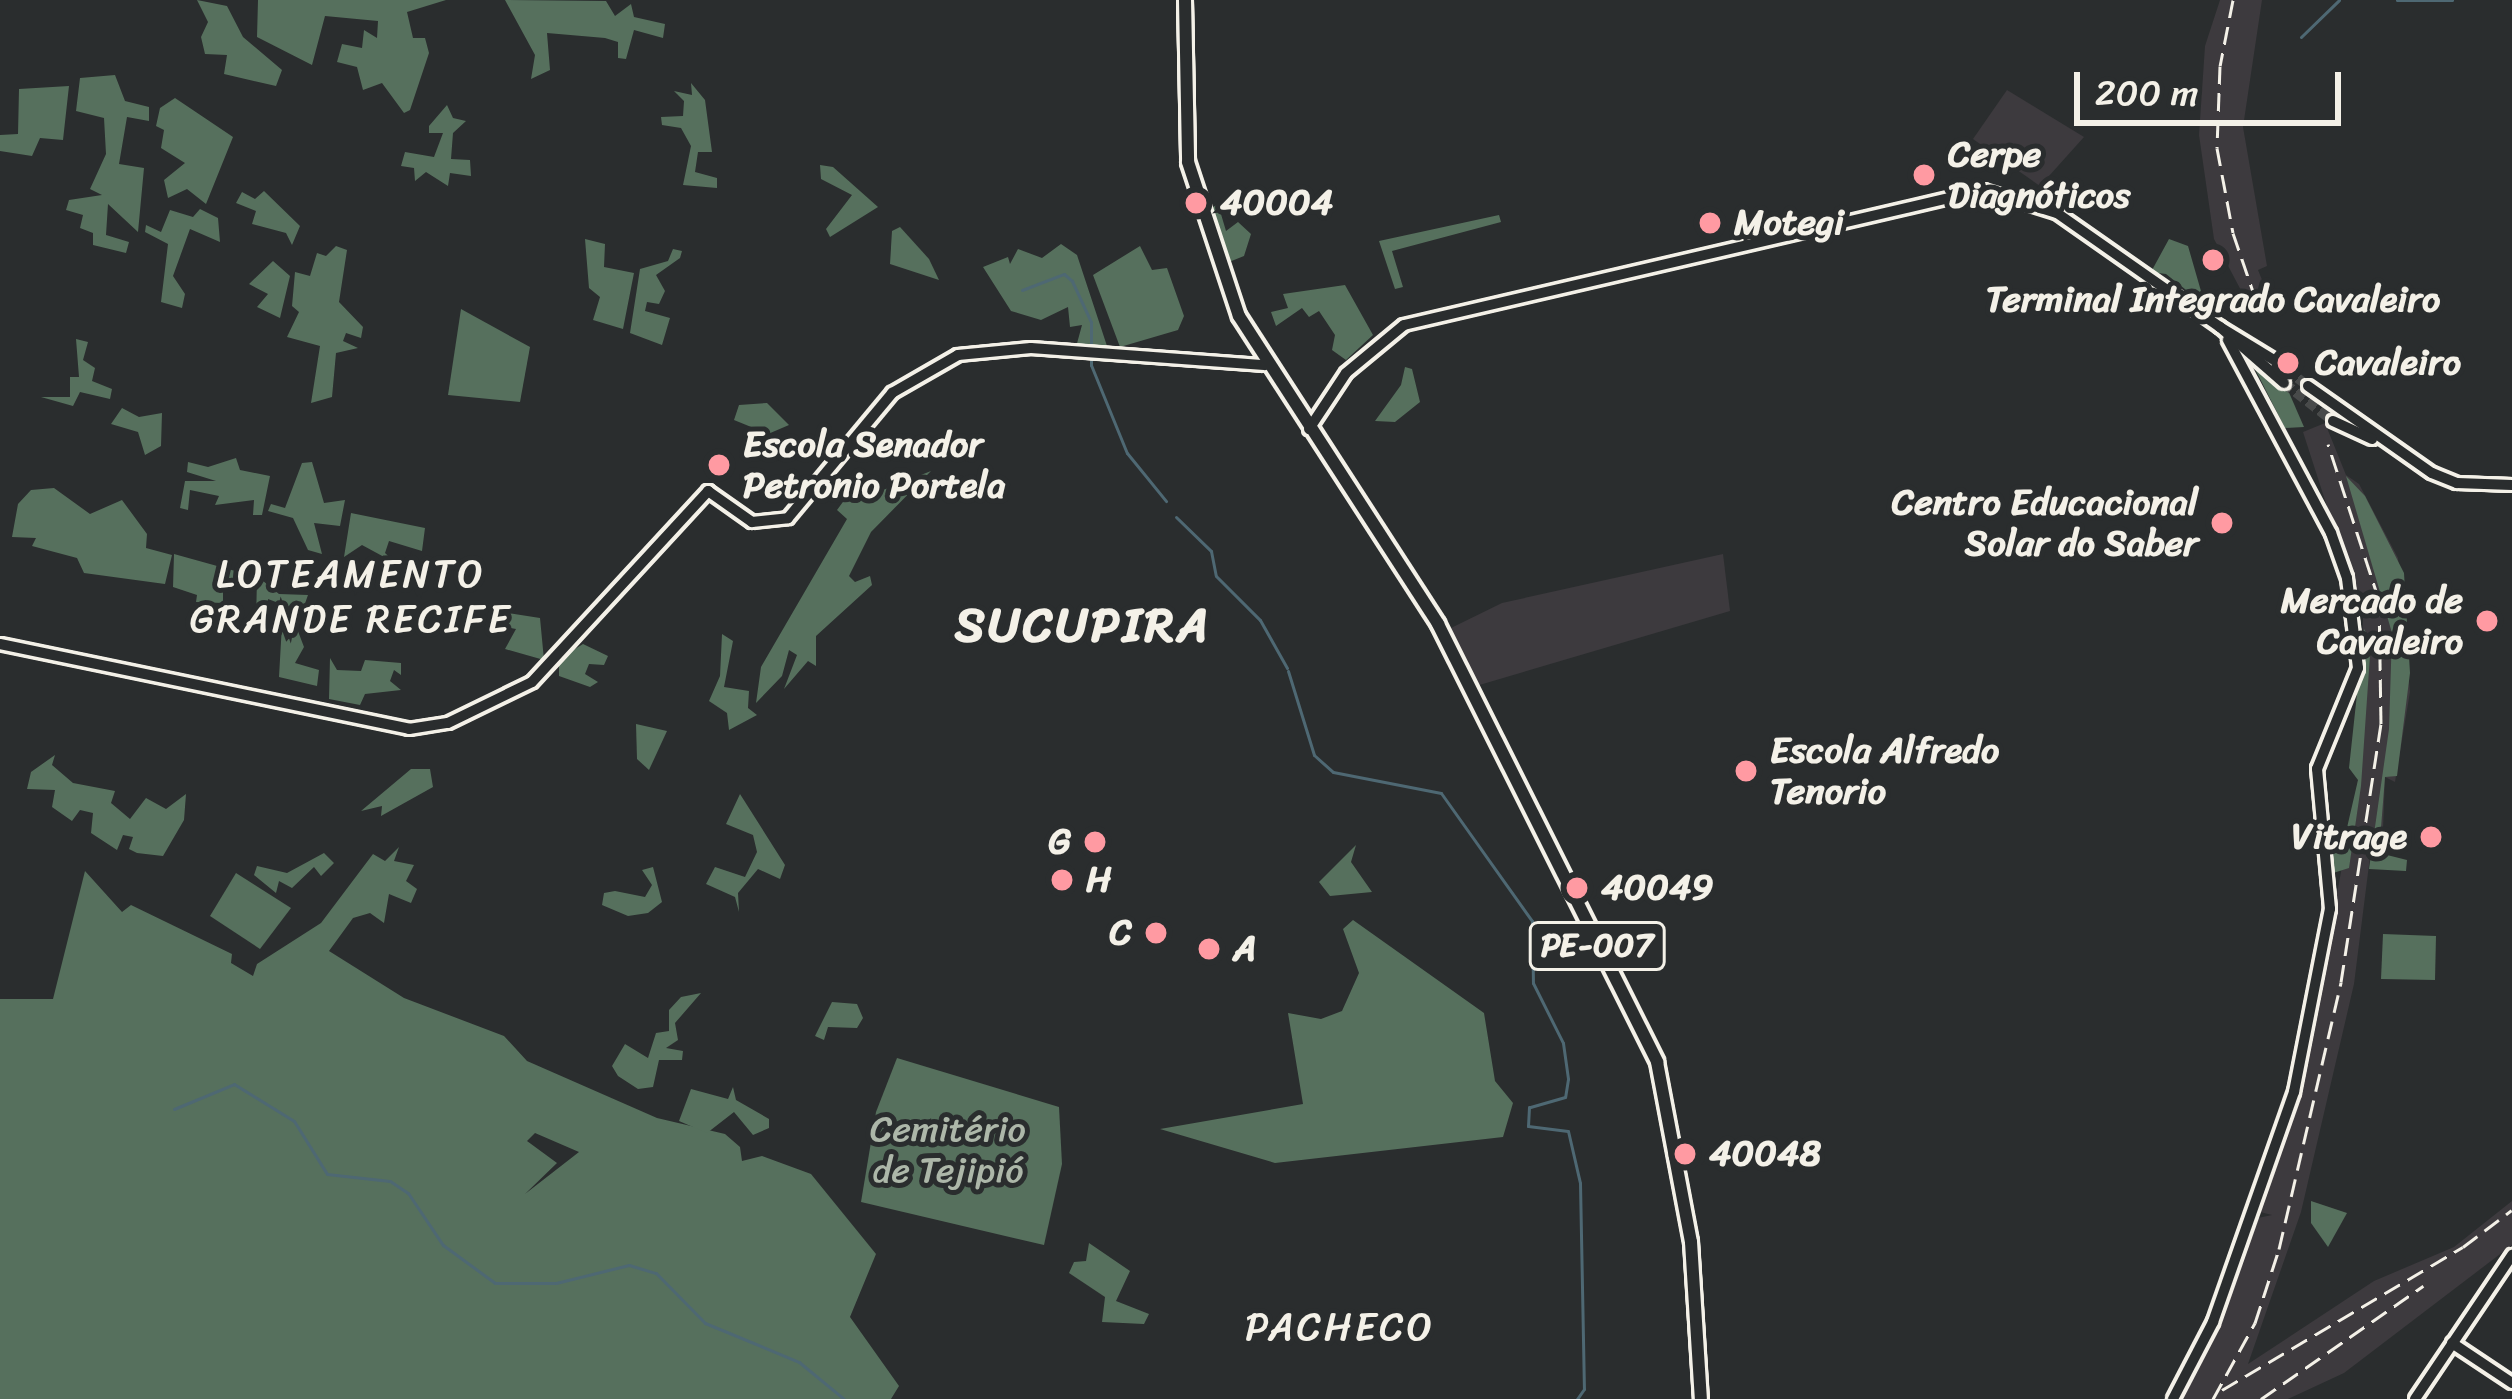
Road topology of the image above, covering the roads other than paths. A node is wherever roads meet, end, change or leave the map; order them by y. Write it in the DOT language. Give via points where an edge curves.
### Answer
graph roads {
  1 [pos="1185,0"];
  2 [pos="2220,327"];
  3 [pos="2228,340"];
  4 [pos="2274,360"];
  5 [pos="1264,365"];
  6 [pos="2284,383"];
  7 [pos="2308,386"];
  8 [pos="2333,421"];
  9 [pos="1309,429"];
  10 [pos="2375,440"];
  11 [pos="2512,485"];
  12 [pos="0,644"];
  13 [pos="2512,1256"];
  14 [pos="2452,1342"];
  15 [pos="2512,1383"];
  16 [pos="2416,1398"];
  17 [pos="1701,1399"];
  18 [pos="2173,1399"];
  1 -- 5 [label="main road, PE-007" via="1181,119 1196,201"];
  2 -- 3 [label="main road"];
  2 -- 4 [label="main road"];
  2 -- 9 [label="main road" via="2056,213 1983,190 1404,325 1346,373"];
  3 -- 6 [label="main road"];
  3 -- 18 [label="main road" via="2332,533 2353,610 2356,680 2317,769 2330,910 2273,1164 2209,1333"];
  5 -- 9 [label="main road, PE-007"];
  5 -- 12 [label="main road" via="988,346 932,366 892,393 779,523 752,522 708,491 532,682 448,723 409,729"];
  7 -- 10 [label="main road"];
  8 -- 10 [label="main road"];
  9 -- 17 [label="main road, PE-007" via="1411,576 1657,1062 1691,1242"];
  10 -- 11 [label="main road" via="2447,480"];
  13 -- 14 [label="main road"];
  14 -- 15 [label="main road"];
  14 -- 16 [label="main road"];
}
